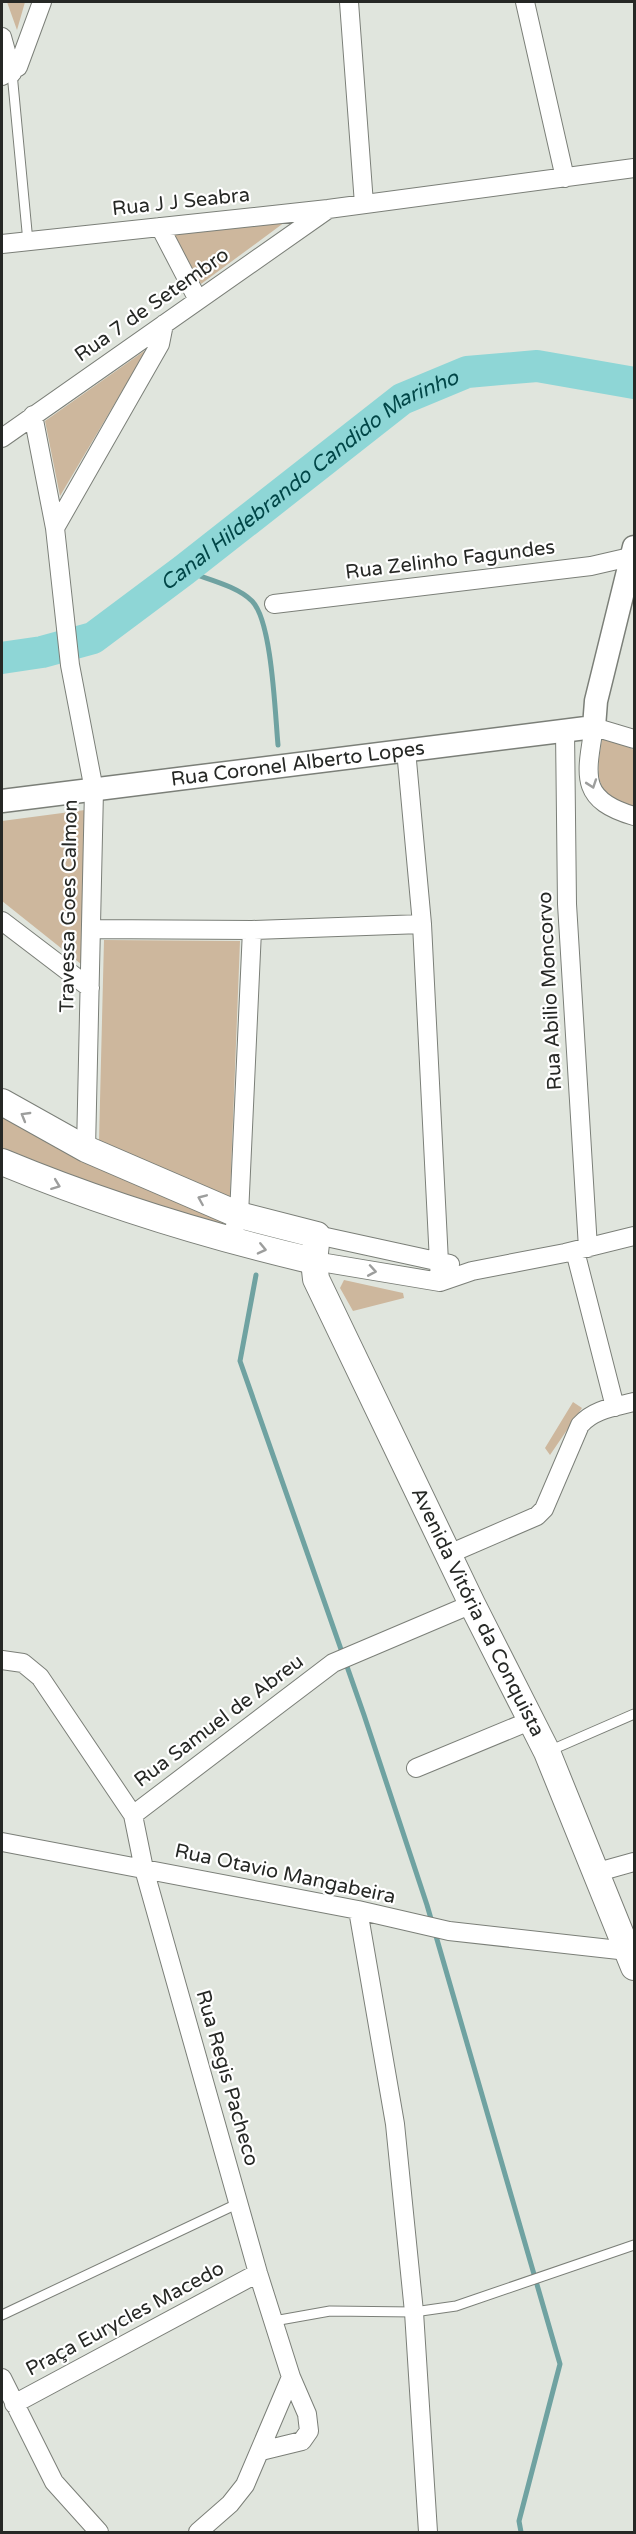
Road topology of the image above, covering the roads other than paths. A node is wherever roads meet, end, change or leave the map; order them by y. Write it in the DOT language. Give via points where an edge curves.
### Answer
graph roads {
  1 [pos="42,2"];
  2 [pos="349,2"];
  3 [pos="525,2"];
  4 [pos="2,37"];
  5 [pos="7,74"];
  6 [pos="634,168"];
  7 [pos="565,178"];
  8 [pos="364,204"];
  9 [pos="328,209"];
  10 [pos="160,227"];
  11 [pos="28,242"];
  12 [pos="2,244"];
  13 [pos="198,300"];
  14 [pos="164,324"];
  15 [pos="33,415"];
  16 [pos="2,438"];
  17 [pos="56,528"];
  18 [pos="632,552"];
  19 [pos="274,604"];
  20 [pos="594,727"];
  21 [pos="565,730"];
  22 [pos="634,739"];
  23 [pos="406,750"];
  24 [pos="94,790"];
  25 [pos="2,801"];
  26 [pos="634,816"];
  27 [pos="2,921"];
  28 [pos="423,924"];
  29 [pos="91,929"];
  30 [pos="252,930"];
  31 [pos="90,988"];
  32 [pos="2,1102"];
  33 [pos="86,1149"];
  34 [pos="2,1162"];
  35 [pos="239,1215"];
  36 [pos="317,1235"];
  37 [pos="634,1236"];
  38 [pos="230,1241"];
  39 [pos="581,1250"];
  40 [pos="440,1260"];
  41 [pos="314,1261"];
  42 [pos="472,1271"];
  43 [pos="440,1282"];
  44 [pos="634,1402"];
  45 [pos="615,1407"];
  46 [pos="449,1554"];
  47 [pos="472,1604"];
  48 [pos="2,1660"];
  49 [pos="634,1714"];
  50 [pos="532,1720"];
  51 [pos="547,1752"];
  52 [pos="416,1768"];
  53 [pos="133,1815"];
  54 [pos="2,1842"];
  55 [pos="634,1862"];
  56 [pos="144,1869"];
  57 [pos="598,1872"];
  58 [pos="358,1910"];
  59 [pos="631,1959"];
  60 [pos="239,2203"];
  61 [pos="634,2245"];
  62 [pos="258,2273"];
  63 [pos="414,2312"];
  64 [pos="2,2315"];
  65 [pos="274,2321"];
  66 [pos="291,2377"];
  67 [pos="2,2378"];
  68 [pos="14,2404"];
  69 [pos="261,2451"];
  70 [pos="99,2532"];
  71 [pos="198,2532"];
  72 [pos="428,2532"];
  1 -- 5 [label="street" via="20,63"];
  2 -- 8 [label="street"];
  3 -- 7 [label="street"];
  4 -- 5 [label="street"];
  5 -- 11 [label="lane"];
  6 -- 7 [label="street, Rua J J Seabra"];
  7 -- 8 [label="street, Rua J J Seabra"];
  8 -- 9 [label="street, Rua J J Seabra"];
  9 -- 10 [label="street, Rua J J Seabra"];
  9 -- 13 [label="street, Rua 7 de Setembro"];
  10 -- 11 [label="street, Rua J J Seabra"];
  10 -- 13 [label="street"];
  11 -- 12 [label="street, Rua J J Seabra"];
  13 -- 14 [label="street, Rua 7 de Setembro"];
  14 -- 15 [label="street, Rua 7 de Setembro"];
  14 -- 17 [label="street" via="160,344"];
  15 -- 16 [label="street, Rua 7 de Setembro"];
  15 -- 17 [label="street, Travessa Goes Calmon"];
  17 -- 24 [label="street, Travessa Goes Calmon" via="70,665"];
  18 -- 19 [label="street, Rua Zelinho Fagundes" via="591,566"];
  18 -- 20 [label="street" via="596,701"];
  20 -- 21 [label="street, Rua Coronel Alberto Lopes"];
  20 -- 22 [label="street"];
  20 -- 26 [label="street, one-way" via="588,764 593,791 612,810"];
  21 -- 23 [label="street, Rua Coronel Alberto Lopes"];
  21 -- 39 [label="street, Rua Abilio Moncorvo" via="567,904"];
  23 -- 24 [label="street, Rua Coronel Alberto Lopes"];
  23 -- 28 [label="street"];
  24 -- 25 [label="street, Rua Coronel Alberto Lopes"];
  24 -- 29 [label="street, Travessa Goes Calmon"];
  27 -- 31 [label="street"];
  28 -- 30 [label="street"];
  28 -- 40 [label="street"];
  29 -- 30 [label="street"];
  29 -- 31 [label="street, Travessa Goes Calmon"];
  30 -- 35 [label="street"];
  31 -- 33 [label="street, Travessa Goes Calmon"];
  33 -- 32 [label="main road, one-way"];
  35 -- 33 [label="main road, one-way"];
  34 -- 38 [label="main road, one-way" via="105,1204"];
  35 -- 36 [label="main road"];
  35 -- 38 [label="street"];
  36 -- 40 [label="street"];
  36 -- 41 [label="main road"];
  37 -- 39 [label="street"];
  38 -- 41 [label="main road, one-way"];
  39 -- 42 [label="street"];
  39 -- 45 [label="street, Rua Abilio Moncorvo"];
  40 -- 42 [label="street"];
  40 -- 43 [label="street"];
  41 -- 43 [label="street, one-way"];
  41 -- 46 [label="main road, Avenida Vitória da Conquista" via="316,1279"];
  42 -- 43 [label="street"];
  44 -- 45 [label="street"];
  45 -- 46 [label="street" via="588,1416 580,1425 544,1509 537,1516"];
  46 -- 47 [label="main road, Avenida Vitória da Conquista"];
  47 -- 50 [label="main road, Avenida Vitória da Conquista"];
  47 -- 53 [label="street, Rua Samuel de Abreu" via="333,1663"];
  48 -- 53 [label="street, Rua Regis Pacheco" via="23,1663 40,1677"];
  49 -- 51 [label="lane"];
  50 -- 51 [label="main road, Avenida Vitória da Conquista"];
  50 -- 52 [label="street"];
  51 -- 57 [label="main road, Avenida Vitória da Conquista"];
  53 -- 56 [label="street, Rua Regis Pacheco"];
  54 -- 56 [label="street, Rua Otavio Mangabeira"];
  55 -- 57 [label="street"];
  56 -- 58 [label="street, Rua Otavio Mangabeira"];
  56 -- 60 [label="street, Rua Regis Pacheco"];
  57 -- 59 [label="main road, Avenida Vitória da Conquista"];
  58 -- 59 [label="street, Rua Otavio Mangabeira" via="449,1931"];
  58 -- 63 [label="street" via="395,2124"];
  60 -- 62 [label="street, Rua Regis Pacheco"];
  60 -- 64 [label="lane"];
  61 -- 63 [label="lane" via="456,2306"];
  62 -- 65 [label="street, Rua Regis Pacheco"];
  62 -- 68 [label="street, Praça Eurycles Macedo"];
  63 -- 65 [label="lane" via="330,2311"];
  63 -- 72 [label="street"];
  65 -- 66 [label="street, Rua Regis Pacheco"];
  66 -- 69 [label="street"];
  66 -- 69 [label="street, Rua Regis Pacheco" via="307,2414 309,2431 302,2441"];
  67 -- 68 [label="street"];
  68 -- 70 [label="street" via="54,2482"];
  69 -- 71 [label="street" via="230,2504"];
}
